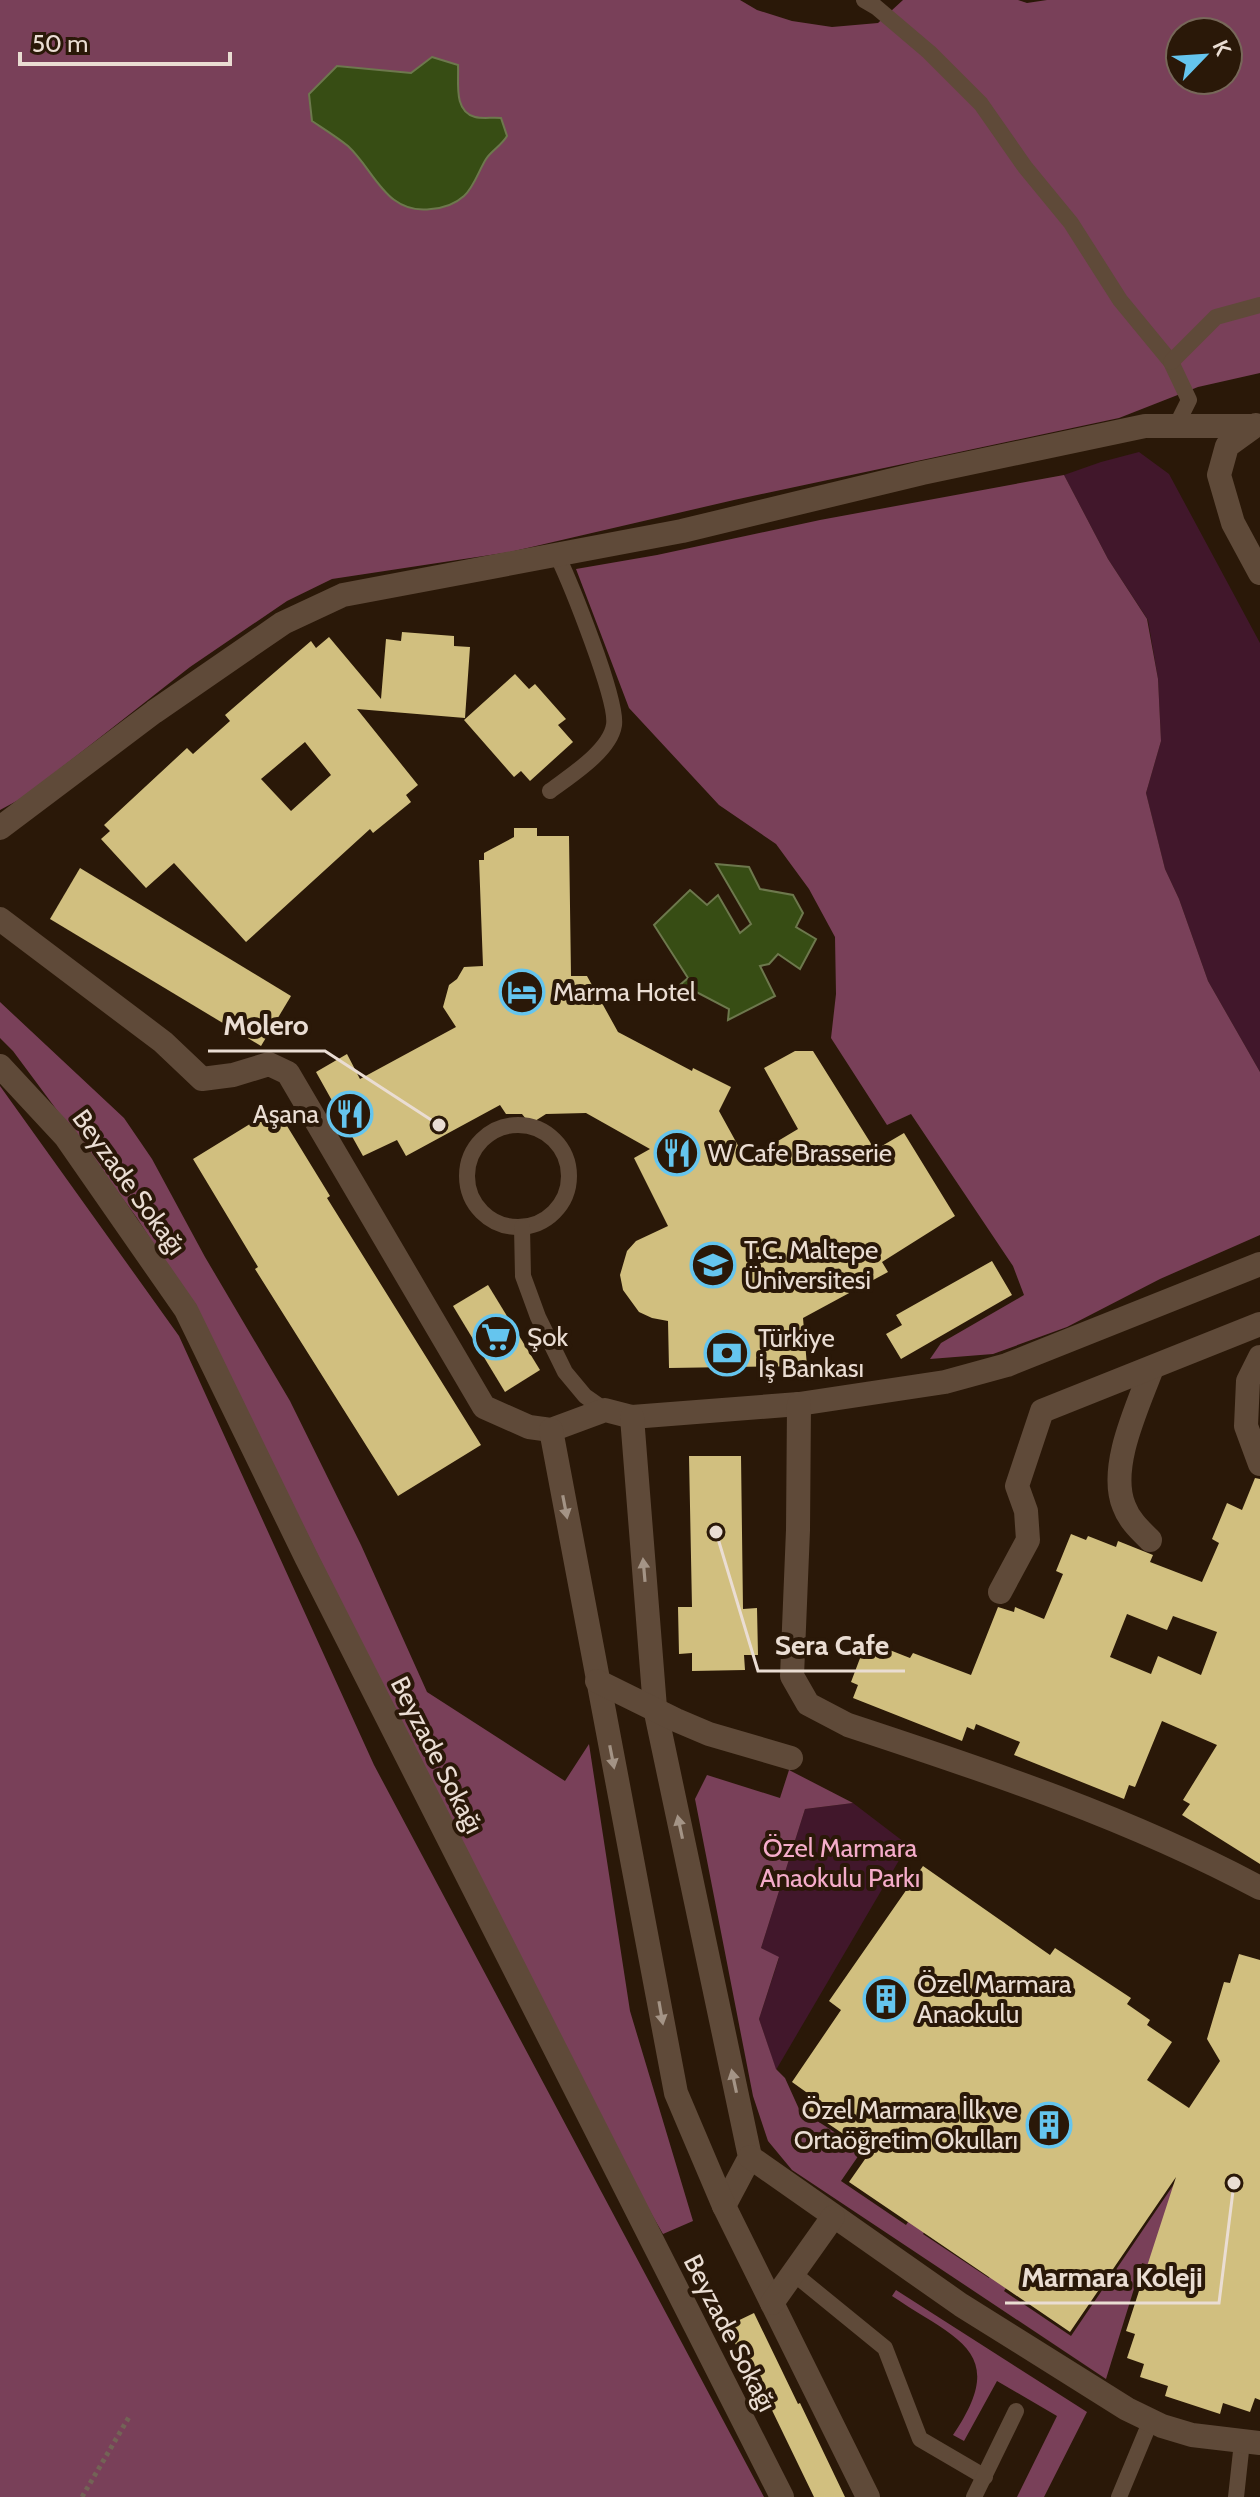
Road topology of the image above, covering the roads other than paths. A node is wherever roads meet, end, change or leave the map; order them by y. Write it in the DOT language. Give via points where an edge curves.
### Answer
graph roads {
  1 [pos="864,0"];
  2 [pos="1260,305"];
  3 [pos="1171,362"];
  4 [pos="1257,425"];
  5 [pos="1176,426"];
  6 [pos="557,555"];
  7 [pos="1260,573"];
  8 [pos="550,791"];
  9 [pos="0,828"];
  10 [pos="0,919"];
  11 [pos="0,1066"];
  12 [pos="522,1227"];
  13 [pos="1260,1264"];
  14 [pos="1260,1324"];
  15 [pos="1260,1357"];
  16 [pos="1152,1368"];
  17 [pos="799,1404"];
  18 [pos="605,1410"];
  19 [pos="632,1417"];
  20 [pos="551,1430"];
  21 [pos="1260,1464"];
  22 [pos="1150,1540"];
  23 [pos="1000,1592"];
  24 [pos="597,1681"];
  25 [pos="655,1708"];
  26 [pos="791,1758"];
  27 [pos="1260,1888"];
  28 [pos="750,2157"];
  29 [pos="724,2206"];
  30 [pos="833,2217"];
  31 [pos="793,2273"];
  32 [pos="772,2303"];
  33 [pos="1016,2411"];
  34 [pos="1151,2420"];
  35 [pos="1251,2443"];
  36 [pos="985,2477"];
  37 [pos="782,2497"];
  38 [pos="868,2497"];
  39 [pos="974,2497"];
  40 [pos="1119,2497"];
  41 [pos="1236,2497"];
  1 -- 3 [label="lane" via="929,52 981,104 1071,223 1120,300"];
  2 -- 3 [label="lane" via="1216,317"];
  3 -- 5 [label="lane" via="1189,400"];
  4 -- 5 [label="street"];
  4 -- 7 [label="street" via="1227,446 1219,475 1233,523"];
  5 -- 6 [label="street" via="1145,426 937,469 682,531"];
  6 -- 8 [label="lane" via="594,649 614,725 600,751"];
  6 -- 9 [label="street" via="343,595 283,623"];
  10 -- 20 [label="street" via="163,1042 202,1079 269,1064 288,1073 484,1407 529,1427"];
  11 -- 37 [label="street, Beyzade Sokağı" via="65,1136 186,1310 334,1614"];
  12 -- 12 [label="lane" via="550,1216 569,1179 554,1140 517,1125 491,1132 479,1142 467,1169 467,1184 480,1211 492,1221"];
  12 -- 18 [label="lane" via="523,1276 538,1317 565,1372"];
  13 -- 17 [label="street" via="1007,1365 945,1382"];
  14 -- 16 [label="street"];
  15 -- 21 [label="street" via="1248,1381 1246,1426"];
  16 -- 22 [label="street" via="1119,1477 1123,1505"];
  16 -- 23 [label="street" via="1042,1411 1017,1486 1028,1540"];
  17 -- 19 [label="street"];
  17 -- 27 [label="street" via="792,1676 808,1704 848,1725 1111,1817"];
  18 -- 19 [label="street"];
  18 -- 20 [label="street"];
  25 -- 19 [label="street, one-way"];
  20 -- 24 [label="street, one-way"];
  24 -- 25 [label="street"];
  24 -- 29 [label="street, one-way" via="676,2093"];
  25 -- 26 [label="street" via="709,1734"];
  28 -- 25 [label="street, one-way"];
  28 -- 29 [label="street"];
  28 -- 30 [label="street"];
  29 -- 32 [label="street"];
  30 -- 31 [label="street"];
  30 -- 34 [label="street" via="961,2305"];
  31 -- 32 [label="street"];
  31 -- 36 [label="lane" via="885,2348 920,2439"];
  32 -- 38 [label="street"];
  33 -- 36 [label="lane"];
  34 -- 35 [label="street" via="1192,2435"];
  34 -- 40 [label="lane"];
  35 -- 41 [label="lane"];
  36 -- 39 [label="lane"];
}
